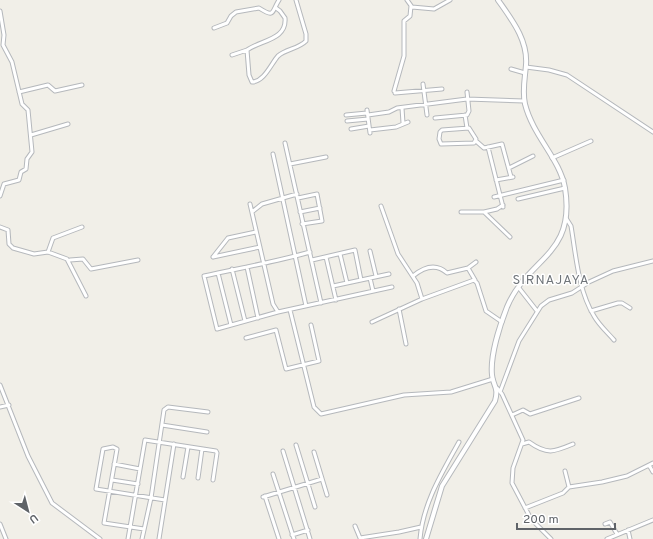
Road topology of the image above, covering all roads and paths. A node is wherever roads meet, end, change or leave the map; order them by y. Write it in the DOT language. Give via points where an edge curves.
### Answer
graph roads {
  1 [pos="279,0"];
  2 [pos="296,0"];
  3 [pos="407,0"];
  4 [pos="450,0"];
  5 [pos="498,0"];
  6 [pos="411,6"];
  7 [pos="276,8"];
  8 [pos="0,11"];
  9 [pos="214,28"];
  10 [pos="247,50"];
  11 [pos="232,55"];
  12 [pos="526,67"];
  13 [pos="511,69"];
  14 [pos="525,73"];
  15 [pos="423,84"];
  16 [pos="82,85"];
  17 [pos="442,89"];
  18 [pos="424,91"];
  19 [pos="19,92"];
  20 [pos="467,92"];
  21 [pos="467,99"];
  22 [pos="524,101"];
  23 [pos="425,104"];
  24 [pos="402,108"];
  25 [pos="367,114"];
  26 [pos="346,115"];
  27 [pos="427,115"];
  28 [pos="465,115"];
  29 [pos="434,118"];
  30 [pos="347,121"];
  31 [pos="408,122"];
  32 [pos="403,123"];
  33 [pos="68,124"];
  34 [pos="467,128"];
  35 [pos="351,129"];
  36 [pos="370,130"];
  37 [pos="653,132"];
  38 [pos="31,135"];
  39 [pos="476,141"];
  40 [pos="591,141"];
  41 [pos="285,143"];
  42 [pos="488,147"];
  43 [pos="273,154"];
  44 [pos="533,156"];
  45 [pos="326,157"];
  46 [pos="552,158"];
  47 [pos="290,164"];
  48 [pos="509,168"];
  49 [pos="496,180"];
  50 [pos="564,180"];
  51 [pos="565,188"];
  52 [pos="517,192"];
  53 [pos="0,196"];
  54 [pos="297,196"];
  55 [pos="500,196"];
  56 [pos="494,197"];
  57 [pos="282,198"];
  58 [pos="250,204"];
  59 [pos="381,206"];
  60 [pos="320,208"];
  61 [pos="252,212"];
  62 [pos="300,212"];
  63 [pos="461,212"];
  64 [pos="484,212"];
  65 [pos="566,218"];
  66 [pos="302,224"];
  67 [pos="0,227"];
  68 [pos="82,227"];
  69 [pos="256,232"];
  70 [pos="510,237"];
  71 [pos="260,247"];
  72 [pos="370,251"];
  73 [pos="48,252"];
  74 [pos="310,252"];
  75 [pos="340,254"];
  76 [pos="295,256"];
  77 [pos="326,257"];
  78 [pos="70,260"];
  79 [pos="138,260"];
  80 [pos="312,260"];
  81 [pos="653,261"];
  82 [pos="476,262"];
  83 [pos="264,264"];
  84 [pos="247,267"];
  85 [pos="468,268"];
  86 [pos="232,269"];
  87 [pos="218,273"];
  88 [pos="389,274"];
  89 [pos="376,276"];
  90 [pos="413,276"];
  91 [pos="370,278"];
  92 [pos="361,280"];
  93 [pos="476,280"];
  94 [pos="347,283"];
  95 [pos="332,286"];
  96 [pos="392,287"];
  97 [pos="582,287"];
  98 [pos="519,288"];
  99 [pos="373,291"];
  100 [pos="86,296"];
  101 [pos="422,299"];
  102 [pos="336,300"];
  103 [pos="321,303"];
  104 [pos="306,306"];
  105 [pos="630,308"];
  106 [pos="399,309"];
  107 [pos="290,310"];
  108 [pos="537,311"];
  109 [pos="591,311"];
  110 [pos="278,312"];
  111 [pos="258,318"];
  112 [pos="245,322"];
  113 [pos="372,322"];
  114 [pos="502,322"];
  115 [pos="311,325"];
  116 [pos="231,326"];
  117 [pos="246,338"];
  118 [pos="614,340"];
  119 [pos="406,344"];
  120 [pos="303,365"];
  121 [pos="493,379"];
  122 [pos="0,385"];
  123 [pos="497,388"];
  124 [pos="500,392"];
  125 [pos="579,398"];
  126 [pos="9,405"];
  127 [pos="0,407"];
  128 [pos="208,412"];
  129 [pos="512,415"];
  130 [pos="162,425"];
  131 [pos="207,432"];
  132 [pos="159,442"];
  133 [pos="459,442"];
  134 [pos="174,444"];
  135 [pos="522,444"];
  136 [pos="573,444"];
  137 [pos="296,445"];
  138 [pos="188,447"];
  139 [pos="202,449"];
  140 [pos="283,451"];
  141 [pos="314,452"];
  142 [pos="653,463"];
  143 [pos="114,464"];
  144 [pos="649,465"];
  145 [pos="140,469"];
  146 [pos="448,469"];
  147 [pos="653,470"];
  148 [pos="565,471"];
  149 [pos="273,474"];
  150 [pos="183,477"];
  151 [pos="198,478"];
  152 [pos="322,479"];
  153 [pos="112,480"];
  154 [pos="213,480"];
  155 [pos="308,483"];
  156 [pos="138,484"];
  157 [pos="294,487"];
  158 [pos="569,487"];
  159 [pos="110,491"];
  160 [pos="278,492"];
  161 [pos="327,494"];
  162 [pos="135,495"];
  163 [pos="150,498"];
  164 [pos="166,500"];
  165 [pos="315,507"];
  166 [pos="525,508"];
  167 [pos="428,514"];
  168 [pos="653,520"];
  169 [pos="0,524"];
  170 [pos="605,524"];
  171 [pos="356,526"];
  172 [pos="130,527"];
  173 [pos="421,527"];
  174 [pos="144,529"];
  175 [pos="308,530"];
  176 [pos="628,530"];
  177 [pos="617,534"];
  178 [pos="292,535"];
  179 [pos="6,539"];
  180 [pos="100,539"];
  181 [pos="128,539"];
  182 [pos="142,539"];
  183 [pos="159,539"];
  184 [pos="279,539"];
  185 [pos="294,539"];
  186 [pos="310,539"];
  187 [pos="420,539"];
  188 [pos="426,539"];
  189 [pos="551,539"];
  190 [pos="607,539"];
  191 [pos="630,539"];
  1 -- 7 [label="street"];
  2 -- 10 [label="street" via="307,39 304,43 282,53 267,72 254,82 249,78"];
  3 -- 6 [label="street"];
  4 -- 6 [label="street" via="434,9"];
  5 -- 12 [label="street" via="522,39"];
  6 -- 18 [label="street" via="410,16 404,21 404,56 394,92"];
  7 -- 9 [label="street" via="269,14 259,8 236,12 227,23"];
  7 -- 10 [label="street" via="285,18 282,31 276,37"];
  8 -- 19 [label="street" via="3,45 12,62"];
  10 -- 11 [label="street"];
  12 -- 14 [label="street"];
  12 -- 37 [label="street" via="567,75"];
  13 -- 14 [label="street"];
  14 -- 22 [label="street"];
  15 -- 18 [label="street"];
  16 -- 19 [label="street" via="55,90 48,85"];
  17 -- 18 [label="street"];
  18 -- 23 [label="street"];
  19 -- 38 [label="street" via="22,105 28,110"];
  20 -- 21 [label="street"];
  21 -- 22 [label="street"];
  21 -- 23 [label="street"];
  21 -- 28 [label="street" via="469,111"];
  22 -- 46 [label="street" via="534,129"];
  23 -- 24 [label="street"];
  23 -- 27 [label="street"];
  24 -- 25 [label="street"];
  24 -- 32 [label="street"];
  25 -- 26 [label="street"];
  25 -- 30 [label="street"];
  25 -- 36 [label="street"];
  28 -- 29 [label="street"];
  28 -- 34 [label="street"];
  31 -- 32 [label="street"];
  32 -- 36 [label="street" via="396,127"];
  33 -- 38 [label="street"];
  34 -- 39 [label="street" via="473,131"];
  34 -- 39 [label="street" via="442,130 441,144"];
  35 -- 36 [label="street"];
  38 -- 53 [label="street" via="32,153 27,159 26,169 21,172 18,181 3,185"];
  39 -- 42 [label="street" via="484,148"];
  40 -- 46 [label="street"];
  41 -- 47 [label="street"];
  42 -- 48 [label="street" via="502,144"];
  42 -- 49 [label="street"];
  43 -- 57 [label="street"];
  44 -- 48 [label="street"];
  45 -- 47 [label="street"];
  46 -- 50 [label="street"];
  47 -- 54 [label="street"];
  48 -- 49 [label="street" via="512,177"];
  49 -- 55 [label="street"];
  50 -- 51 [label="street"];
  50 -- 52 [label="street"];
  51 -- 52 [label="street" via="518,200"];
  51 -- 65 [label="street"];
  52 -- 55 [label="street"];
  54 -- 57 [label="street"];
  54 -- 60 [label="street" via="317,194"];
  54 -- 62 [label="street"];
  55 -- 56 [label="street"];
  55 -- 64 [label="street" via="503,206"];
  57 -- 61 [label="street" via="262,204"];
  57 -- 76 [label="street"];
  58 -- 61 [label="street"];
  59 -- 90 [label="street" via="398,254"];
  60 -- 62 [label="street"];
  60 -- 66 [label="street" via="322,221"];
  61 -- 69 [label="street"];
  62 -- 66 [label="street"];
  63 -- 64 [label="street"];
  64 -- 70 [label="street"];
  65 -- 97 [label="street" via="571,226"];
  65 -- 98 [label="street" via="564,230 556,246"];
  66 -- 74 [label="street"];
  67 -- 73 [label="street" via="8,230 9,244 13,248 34,254"];
  68 -- 73 [label="street" via="53,238"];
  69 -- 71 [label="street"];
  69 -- 71 [label="street" via="228,238 213,257"];
  71 -- 83 [label="street"];
  72 -- 89 [label="street"];
  73 -- 78 [label="street"];
  74 -- 76 [label="street"];
  74 -- 80 [label="street"];
  75 -- 77 [label="street"];
  75 -- 92 [label="street" via="355,250"];
  75 -- 94 [label="street"];
  76 -- 83 [label="street"];
  76 -- 104 [label="street"];
  77 -- 80 [label="street"];
  77 -- 95 [label="street"];
  78 -- 79 [label="street" via="83,259 91,269"];
  78 -- 100 [label="street"];
  80 -- 103 [label="street"];
  81 -- 97 [label="street" via="619,269"];
  82 -- 85 [label="street"];
  83 -- 84 [label="street"];
  83 -- 110 [label="street" via="273,304"];
  84 -- 86 [label="street"];
  84 -- 111 [label="street"];
  85 -- 90 [label="street" via="447,273 443,268 432,266"];
  85 -- 93 [label="street"];
  86 -- 87 [label="street"];
  86 -- 112 [label="street"];
  87 -- 116 [label="street"];
  87 -- 116 [label="street" via="204,276 217,329"];
  88 -- 89 [label="street"];
  89 -- 91 [label="street"];
  90 -- 101 [label="street"];
  91 -- 92 [label="street"];
  91 -- 99 [label="street"];
  92 -- 94 [label="street"];
  93 -- 101 [label="street"];
  93 -- 114 [label="street" via="486,311"];
  94 -- 95 [label="street"];
  95 -- 102 [label="street"];
  96 -- 99 [label="street"];
  97 -- 108 [label="street" via="546,302"];
  97 -- 109 [label="street"];
  98 -- 108 [label="street"];
  98 -- 114 [label="street" via="510,301"];
  99 -- 102 [label="street"];
  101 -- 106 [label="street"];
  102 -- 103 [label="street"];
  103 -- 104 [label="street"];
  104 -- 107 [label="street"];
  105 -- 109 [label="street" via="618,303"];
  106 -- 113 [label="street"];
  106 -- 119 [label="street"];
  107 -- 110 [label="street"];
  107 -- 120 [label="street"];
  108 -- 124 [label="street" via="520,341"];
  109 -- 118 [label="street"];
  110 -- 111 [label="street"];
  111 -- 112 [label="street"];
  112 -- 116 [label="street"];
  114 -- 121 [label="street" via="493,361"];
  115 -- 120 [label="street" via="320,361"];
  117 -- 120 [label="street" via="276,330 286,369"];
  120 -- 121 [label="street" via="314,407 321,414 404,395 451,392"];
  121 -- 123 [label="street"];
  122 -- 126 [label="street"];
  123 -- 124 [label="street"];
  123 -- 146 [label="street" via="493,404"];
  124 -- 129 [label="street"];
  125 -- 129 [label="street" via="530,414 523,410"];
  126 -- 127 [label="street"];
  126 -- 180 [label="street" via="23,446 52,503"];
  128 -- 130 [label="street" via="168,407 163,412"];
  129 -- 135 [label="street" via="521,434"];
  130 -- 131 [label="street"];
  130 -- 132 [label="street"];
  132 -- 134 [label="street"];
  132 -- 145 [label="street" via="144,441"];
  132 -- 163 [label="street"];
  133 -- 146 [label="street"];
  134 -- 138 [label="street"];
  134 -- 164 [label="street"];
  135 -- 136 [label="street" via="529,442 536,448 553,452"];
  135 -- 166 [label="street" via="511,476"];
  137 -- 155 [label="street"];
  138 -- 139 [label="street"];
  138 -- 150 [label="street"];
  139 -- 151 [label="street"];
  139 -- 154 [label="street" via="217,452"];
  140 -- 157 [label="street"];
  141 -- 152 [label="street"];
  142 -- 144 [label="street"];
  143 -- 145 [label="street"];
  143 -- 153 [label="street"];
  143 -- 159 [label="street" via="116,448 103,449 96,489"];
  144 -- 147 [label="street"];
  144 -- 158 [label="street" via="626,476"];
  145 -- 156 [label="street"];
  146 -- 167 [label="street"];
  146 -- 167 [label="street" via="434,486"];
  148 -- 158 [label="street"];
  149 -- 160 [label="street"];
  152 -- 155 [label="street"];
  152 -- 161 [label="street"];
  153 -- 156 [label="street"];
  153 -- 159 [label="street"];
  155 -- 157 [label="street"];
  155 -- 165 [label="street"];
  156 -- 162 [label="street"];
  157 -- 160 [label="street"];
  157 -- 175 [label="street"];
  158 -- 166 [label="street" via="563,493"];
  159 -- 162 [label="street"];
  159 -- 172 [label="street" via="104,523"];
  160 -- 178 [label="street"];
  160 -- 184 [label="street" via="264,496"];
  162 -- 163 [label="street"];
  162 -- 172 [label="street"];
  163 -- 164 [label="street"];
  163 -- 174 [label="street"];
  164 -- 183 [label="street"];
  166 -- 189 [label="street" via="533,521"];
  167 -- 173 [label="street"];
  167 -- 188 [label="street"];
  168 -- 176 [label="street"];
  169 -- 179 [label="street"];
  170 -- 177 [label="street" via="610,522"];
  171 -- 173 [label="street" via="360,538"];
  172 -- 174 [label="street"];
  172 -- 181 [label="street"];
  173 -- 187 [label="street"];
  174 -- 182 [label="street"];
  175 -- 178 [label="street"];
  175 -- 186 [label="street"];
  176 -- 177 [label="street"];
  176 -- 191 [label="street"];
  177 -- 190 [label="street"];
  178 -- 185 [label="street"];
}
